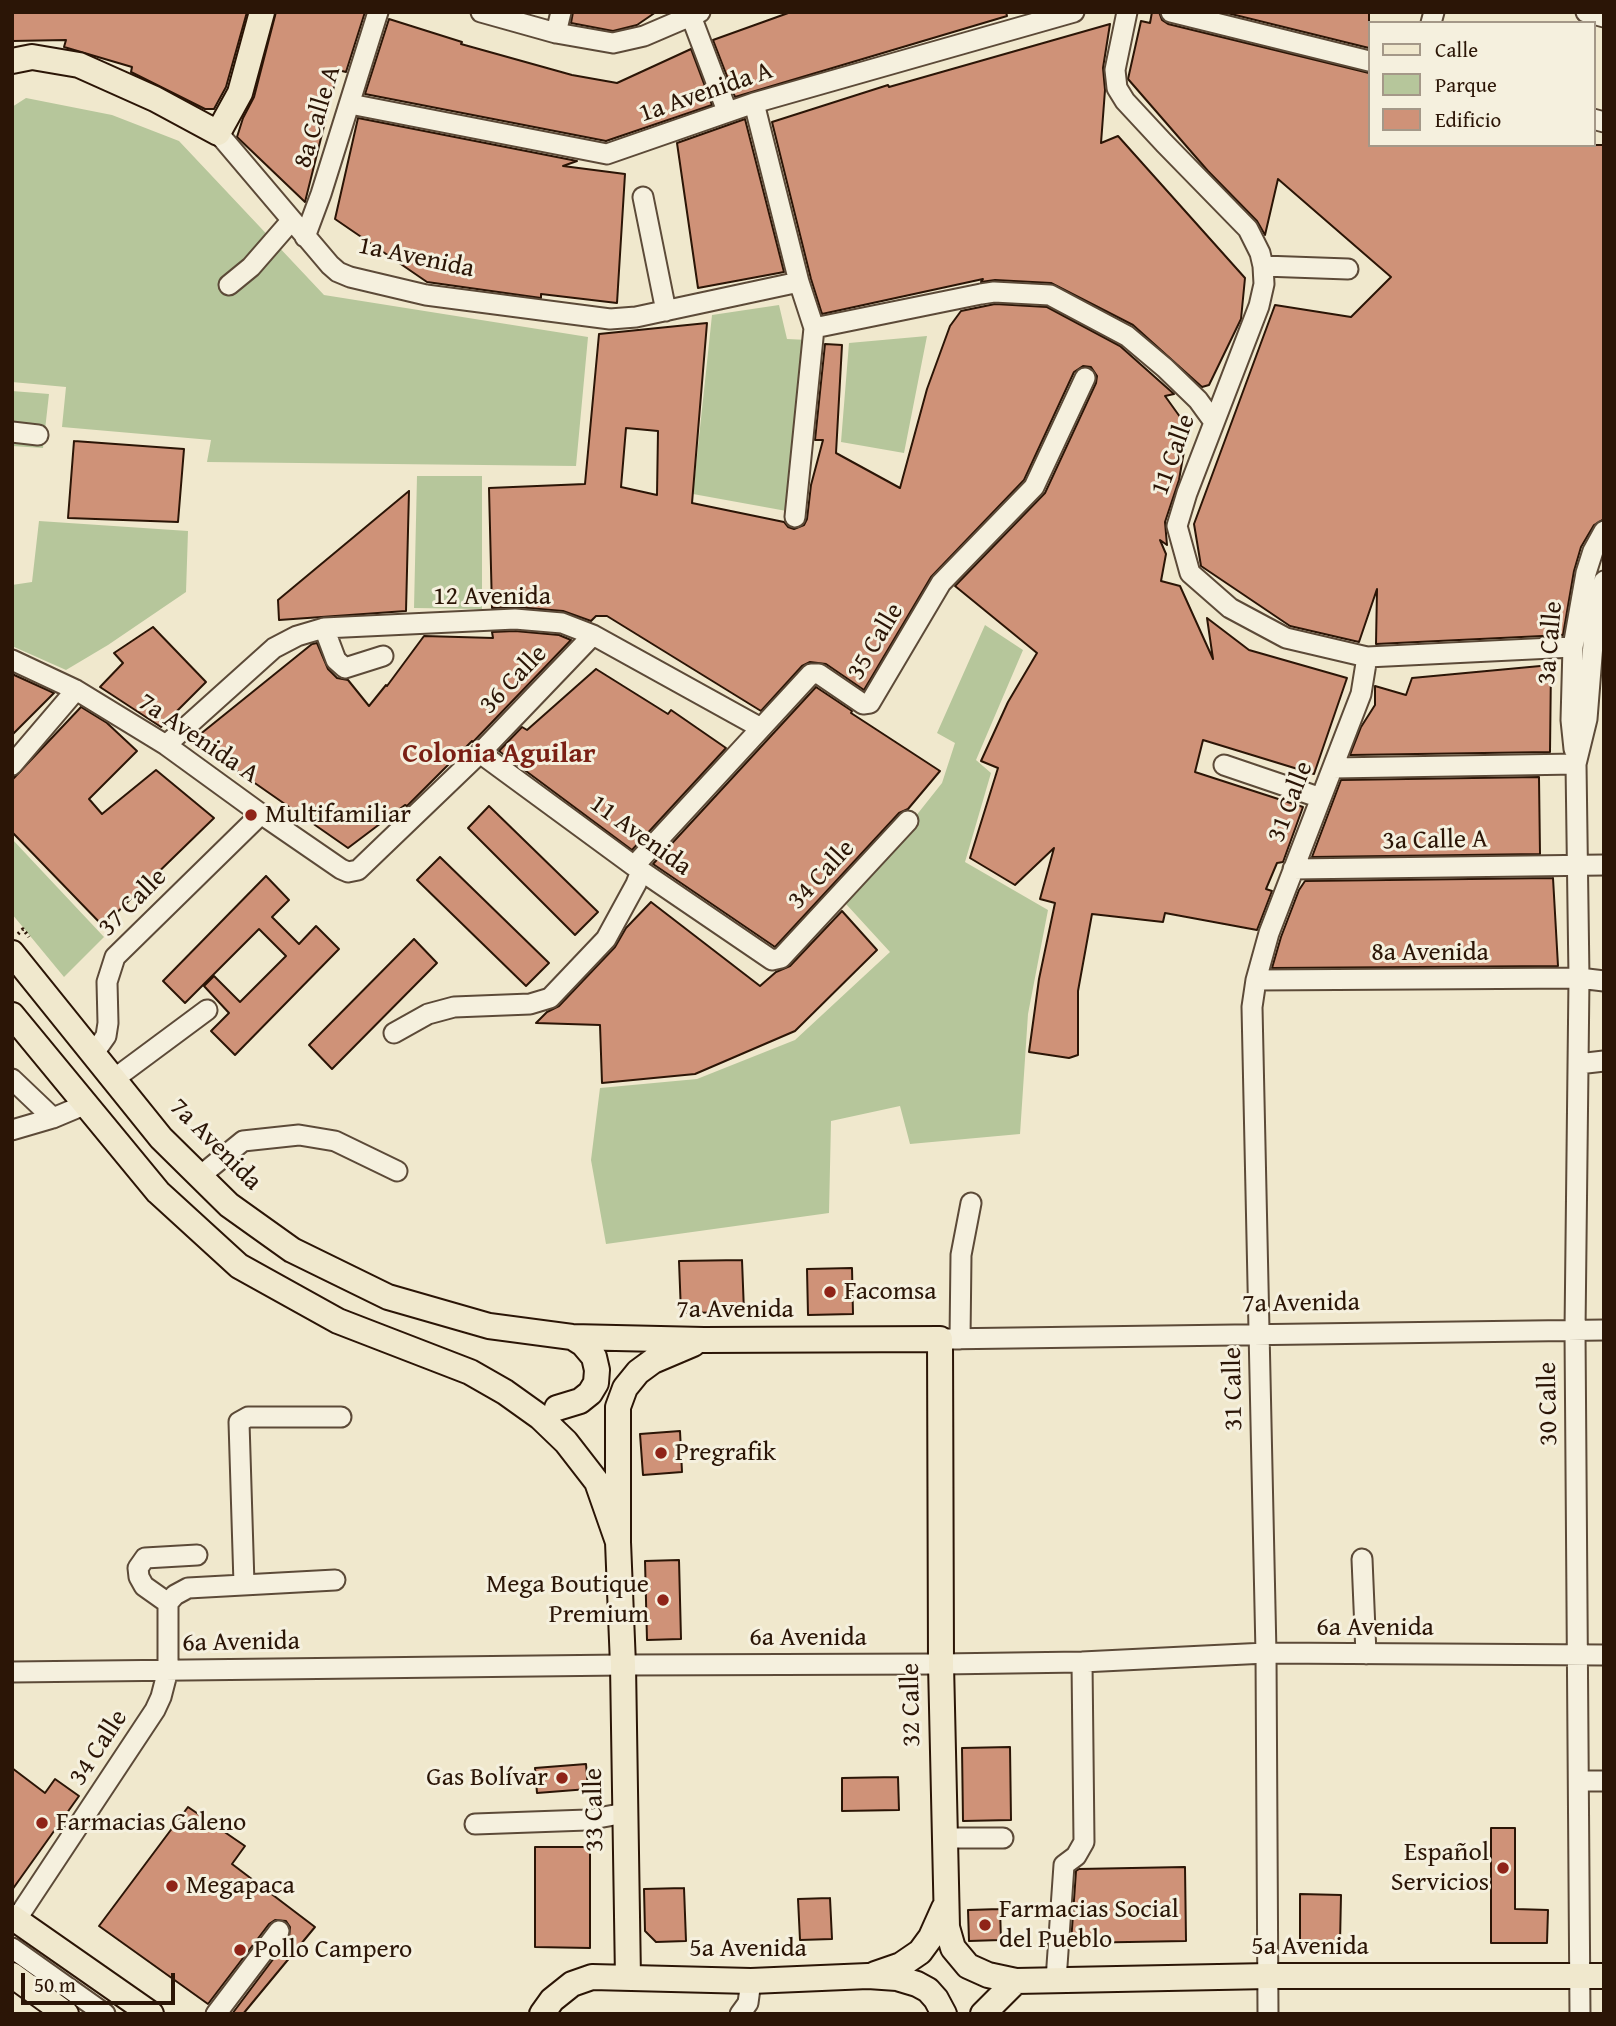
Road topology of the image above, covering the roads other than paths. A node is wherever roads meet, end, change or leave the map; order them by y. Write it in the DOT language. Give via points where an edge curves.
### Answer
graph roads {
  1 [pos="262,12"];
  2 [pos="377,12"];
  3 [pos="481,12"];
  4 [pos="561,12"];
  5 [pos="1074,12"];
  6 [pos="1127,12"];
  7 [pos="1171,12"];
  8 [pos="1586,12"];
  9 [pos="696,14"];
  10 [pos="1604,16"];
  11 [pos="556,33"];
  12 [pos="19,58"];
  13 [pos="1368,61"];
  14 [pos="754,103"];
  15 [pos="350,104"];
  16 [pos="727,111"];
  17 [pos="218,133"];
  18 [pos="643,197"];
  19 [pos="291,221"];
  20 [pos="305,237"];
  21 [pos="1263,266"];
  22 [pos="1348,269"];
  23 [pos="800,282"];
  24 [pos="229,285"];
  25 [pos="666,311"];
  26 [pos="814,328"];
  27 [pos="1085,378"];
  28 [pos="1214,422"];
  29 [pos="12,432"];
  30 [pos="37,435"];
  31 [pos="795,517"];
  32 [pos="1604,531"];
  33 [pos="1604,581"];
  34 [pos="324,628"];
  35 [pos="593,635"];
  36 [pos="1573,647"];
  37 [pos="383,656"];
  38 [pos="1367,657"];
  39 [pos="12,660"];
  40 [pos="76,690"];
  41 [pos="761,728"];
  42 [pos="166,746"];
  43 [pos="480,753"];
  44 [pos="1576,764"];
  45 [pos="12,765"];
  46 [pos="1224,765"];
  47 [pos="1333,768"];
  48 [pos="1321,798"];
  49 [pos="261,814"];
  50 [pos="908,821"];
  51 [pos="1578,864"];
  52 [pos="1604,865"];
  53 [pos="638,868"];
  54 [pos="1293,869"];
  55 [pos="348,872"];
  56 [pos="12,953"];
  57 [pos="772,960"];
  58 [pos="1579,978"];
  59 [pos="1256,979"];
  60 [pos="1604,981"];
  61 [pos="207,1010"];
  62 [pos="12,1015"];
  63 [pos="394,1033"];
  64 [pos="94,1053"];
  65 [pos="1604,1061"];
  66 [pos="1578,1064"];
  67 [pos="12,1079"];
  68 [pos="114,1079"];
  69 [pos="84,1105"];
  70 [pos="53,1118"];
  71 [pos="12,1130"];
  72 [pos="397,1171"];
  73 [pos="200,1176"];
  74 [pos="971,1203"];
  75 [pos="1604,1330"];
  76 [pos="1575,1331"];
  77 [pos="1259,1334"];
  78 [pos="572,1337"];
  79 [pos="950,1339"];
  80 [pos="704,1340"];
  81 [pos="470,1372"];
  82 [pos="557,1408"];
  83 [pos="341,1417"];
  84 [pos="597,1482"];
  85 [pos="618,1542"];
  86 [pos="197,1555"];
  87 [pos="1362,1559"];
  88 [pos="335,1580"];
  89 [pos="244,1584"];
  90 [pos="169,1603"];
  91 [pos="1266,1653"];
  92 [pos="1366,1654"];
  93 [pos="1578,1655"];
  94 [pos="1604,1655"];
  95 [pos="1082,1662"];
  96 [pos="941,1664"];
  97 [pos="622,1665"];
  98 [pos="168,1670"];
  99 [pos="12,1672"];
  100 [pos="1579,1781"];
  101 [pos="1604,1781"];
  102 [pos="625,1813"];
  103 [pos="474,1824"];
  104 [pos="944,1838"];
  105 [pos="1003,1838"];
  106 [pos="946,1901"];
  107 [pos="14,1919"];
  108 [pos="279,1931"];
  109 [pos="12,1948"];
  110 [pos="12,1975"];
  111 [pos="868,1976"];
  112 [pos="1269,1976"];
  113 [pos="1592,1976"];
  114 [pos="628,1978"];
  115 [pos="751,1980"];
  116 [pos="1056,1980"];
  117 [pos="1016,1981"];
  118 [pos="66,2014"];
  119 [pos="105,2014"];
  120 [pos="151,2014"];
  121 [pos="216,2014"];
  122 [pos="542,2014"];
  123 [pos="740,2014"];
  124 [pos="944,2014"];
  125 [pos="983,2014"];
  126 [pos="1269,2014"];
  127 [pos="1580,2014"];
  1 -- 17 [label="main road" via="240,93"];
  2 -- 15 [label="street, 8a Calle A"];
  3 -- 11 [label="street"];
  4 -- 11 [label="street"];
  5 -- 14 [label="street, 1a Avenida A"];
  6 -- 21 [label="street, 11 Calle" via="1115,70 1117,88 1248,229"];
  7 -- 13 [label="street"];
  8 -- 10 [label="street"];
  9 -- 11 [label="street" via="645,36 613,43"];
  9 -- 16 [label="street"];
  12 -- 17 [label="main road, 1a Avenida" via="79,65"];
  14 -- 16 [label="street, 1a Avenida A"];
  14 -- 23 [label="street"];
  15 -- 16 [label="street, 1a Avenida A" via="599,154 615,153"];
  15 -- 20 [label="street, 8a Calle A"];
  17 -- 19 [label="street, 1a Avenida"];
  18 -- 25 [label="street"];
  19 -- 20 [label="street, 1a Avenida"];
  19 -- 24 [label="street"];
  20 -- 25 [label="street, 1a Avenida" via="338,272 426,295 610,318"];
  21 -- 22 [label="street"];
  21 -- 28 [label="street, 11 Calle" via="1259,306"];
  23 -- 25 [label="street, 1a Avenida"];
  23 -- 26 [label="street"];
  26 -- 28 [label="street" via="981,294 1050,295 1127,336 1198,400"];
  26 -- 31 [label="street"];
  27 -- 41 [label="street, 35 Calle" via="1034,487 941,583 870,703 863,704 815,673"];
  28 -- 38 [label="street, 11 Calle" via="1177,526 1191,573 1230,608 1286,638"];
  29 -- 30 [label="street"];
  32 -- 36 [label="street, 3a Calle" via="1586,573"];
  33 -- 44 [label="street" via="1595,619 1587,719"];
  34 -- 35 [label="street, 12 Avenida" via="515,619 562,623"];
  34 -- 37 [label="street" via="335,660 345,668"];
  34 -- 42 [label="street, 12 Avenida" via="274,648"];
  35 -- 41 [label="street, 12 Avenida"];
  35 -- 43 [label="street, 36 Calle"];
  36 -- 38 [label="street, 11 Calle"];
  36 -- 44 [label="street, 3a Calle" via="1571,720"];
  38 -- 47 [label="street, 31 Calle" via="1361,694"];
  39 -- 40 [label="street, 7a Avenida A"];
  40 -- 42 [label="street, 7a Avenida A"];
  40 -- 45 [label="street"];
  41 -- 53 [label="street, 35 Calle"];
  42 -- 49 [label="street, 7a Avenida A"];
  43 -- 53 [label="street, 11 Avenida"];
  43 -- 55 [label="street, 36 Calle" via="358,870"];
  44 -- 47 [label="street"];
  44 -- 51 [label="street, 30 Calle"];
  46 -- 48 [label="street"];
  47 -- 48 [label="street, 31 Calle"];
  48 -- 54 [label="street, 31 Calle"];
  49 -- 55 [label="street, 7a Avenida A"];
  49 -- 64 [label="street, 37 Calle" via="115,957 107,982 106,1036"];
  50 -- 57 [label="street, 34 Calle" via="781,958"];
  51 -- 52 [label="street, 3a Calle A"];
  51 -- 54 [label="street, 3a Calle A"];
  51 -- 58 [label="street, 30 Calle"];
  53 -- 57 [label="street, 11 Avenida"];
  53 -- 63 [label="street, 35 Calle" via="606,939 550,998 530,1004 454,1007 428,1014"];
  54 -- 59 [label="street, 31 Calle"];
  56 -- 64 [label="main road, 7a Avenida"];
  58 -- 59 [label="street, 8a Avenida"];
  58 -- 60 [label="street, 8a Avenida"];
  58 -- 66 [label="street, 30 Calle"];
  59 -- 77 [label="street, 31 Calle" via="1252,1007"];
  61 -- 68 [label="street"];
  62 -- 69 [label="main road"];
  64 -- 68 [label="main road, 7a Avenida"];
  65 -- 66 [label="street"];
  66 -- 76 [label="street, 30 Calle"];
  67 -- 70 [label="street"];
  68 -- 73 [label="main road, 7a Avenida" via="161,1138"];
  69 -- 70 [label="street"];
  69 -- 81 [label="main road" via="158,1192 239,1266 338,1321"];
  70 -- 71 [label="street"];
  72 -- 73 [label="street" via="335,1141 299,1135 243,1141"];
  73 -- 78 [label="main road, 7a Avenida" via="229,1205 292,1250 388,1297 488,1326"];
  74 -- 79 [label="street"];
  75 -- 76 [label="street, 7a Avenida"];
  76 -- 77 [label="street, 7a Avenida"];
  76 -- 93 [label="street, 30 Calle"];
  77 -- 79 [label="street, 7a Avenida"];
  77 -- 91 [label="street, 31 Calle"];
  78 -- 80 [label="main road, 7a Avenida"];
  78 -- 82 [label="main road" via="594,1357 596,1383 580,1401"];
  79 -- 80 [label="main road, 7a Avenida"];
  79 -- 96 [label="main road, 32 Calle"];
  80 -- 85 [label="main road, 33 Calle" via="644,1367 622,1394 617,1416"];
  81 -- 82 [label="main road" via="518,1387"];
  81 -- 84 [label="main road" via="540,1417"];
  82 -- 84 [label="main road" via="577,1433"];
  83 -- 89 [label="street" via="248,1417 239,1422"];
  84 -- 85 [label="main road"];
  85 -- 97 [label="main road, 33 Calle"];
  86 -- 90 [label="street" via="145,1558 138,1568 144,1586"];
  87 -- 92 [label="street"];
  88 -- 89 [label="street"];
  89 -- 90 [label="street" via="188,1588"];
  90 -- 98 [label="street, 34 Calle"];
  91 -- 92 [label="street, 6a Avenida"];
  91 -- 95 [label="street, 6a Avenida"];
  91 -- 112 [label="street, 31 Calle"];
  92 -- 93 [label="street, 6a Avenida"];
  93 -- 94 [label="street, 6a Avenida"];
  93 -- 100 [label="street, 30 Calle"];
  95 -- 96 [label="street, 6a Avenida"];
  95 -- 116 [label="street" via="1084,1842 1064,1865"];
  96 -- 97 [label="street, 6a Avenida"];
  96 -- 104 [label="main road, 32 Calle"];
  97 -- 98 [label="street, 6a Avenida"];
  97 -- 102 [label="main road, 33 Calle"];
  98 -- 99 [label="street, 6a Avenida"];
  98 -- 107 [label="street, 34 Calle" via="155,1710"];
  100 -- 101 [label="street"];
  100 -- 113 [label="street, 30 Calle"];
  102 -- 103 [label="street" via="587,1820"];
  102 -- 114 [label="main road, 33 Calle"];
  104 -- 105 [label="street"];
  104 -- 106 [label="main road, 32 Calle"];
  106 -- 111 [label="main road, 5a Avenida" via="920,1952 901,1965"];
  106 -- 117 [label="main road, 32 Calle" via="949,1938 959,1958 976,1971"];
  107 -- 120 [label="main road"];
  108 -- 121 [label="street"];
  109 -- 119 [label="street"];
  110 -- 118 [label="main road"];
  111 -- 115 [label="main road, 5a Avenida"];
  111 -- 124 [label="main road, 5a Avenida" via="917,1984 928,1990"];
  112 -- 113 [label="main road, 5a Avenida"];
  112 -- 116 [label="main road, 5a Avenida"];
  112 -- 126 [label="street, 31 Calle"];
  113 -- 127 [label="street, 30 Calle"];
  114 -- 115 [label="main road, 5a Avenida"];
  114 -- 122 [label="main road" via="592,1978 572,1984"];
  115 -- 123 [label="street" via="748,2003"];
  116 -- 117 [label="main road, 5a Avenida"];
  117 -- 125 [label="main road"];
}
